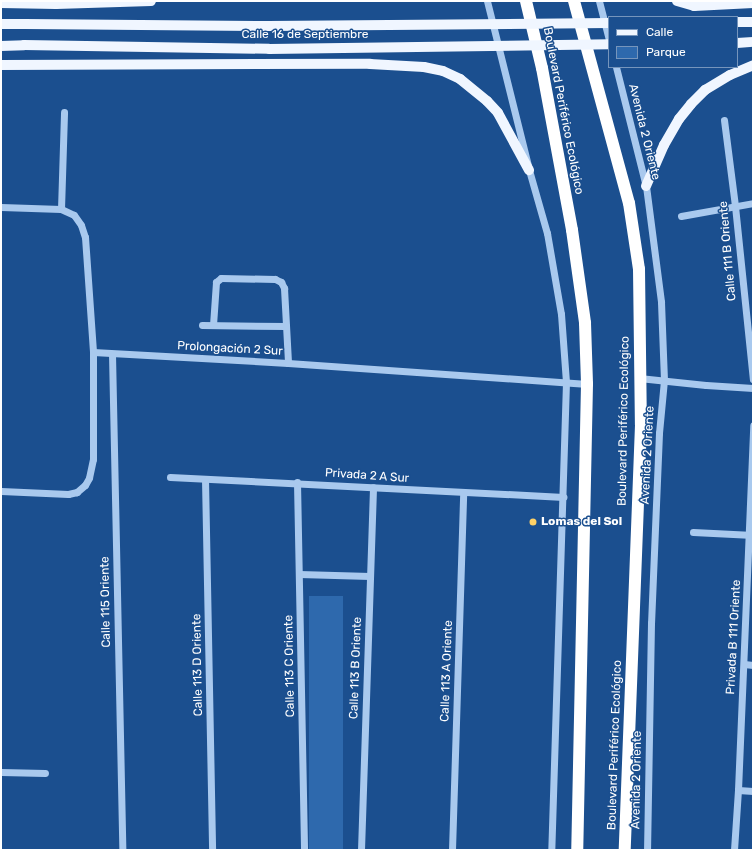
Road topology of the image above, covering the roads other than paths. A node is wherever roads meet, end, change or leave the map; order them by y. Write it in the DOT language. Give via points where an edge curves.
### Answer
graph roads {
  1 [pos="151,1"];
  2 [pos="487,1"];
  3 [pos="526,1"];
  4 [pos="574,1"];
  5 [pos="599,1"];
  6 [pos="677,1"];
  7 [pos="1,3"];
  8 [pos="753,3"];
  9 [pos="738,22"];
  10 [pos="753,22"];
  11 [pos="608,23"];
  12 [pos="1,24"];
  13 [pos="608,36"];
  14 [pos="753,42"];
  15 [pos="738,43"];
  16 [pos="608,44"];
  17 [pos="1,46"];
  18 [pos="1,65"];
  19 [pos="753,65"];
  20 [pos="616,68"];
  21 [pos="64,112"];
  22 [pos="724,120"];
  23 [pos="529,170"];
  24 [pos="646,186"];
  25 [pos="753,203"];
  26 [pos="735,206"];
  27 [pos="1,207"];
  28 [pos="61,209"];
  29 [pos="681,216"];
  30 [pos="202,325"];
  31 [pos="213,325"];
  32 [pos="286,326"];
  33 [pos="750,333"];
  34 [pos="93,352"];
  35 [pos="112,354"];
  36 [pos="288,363"];
  37 [pos="640,378"];
  38 [pos="753,379"];
  39 [pos="664,380"];
  40 [pos="566,382"];
  41 [pos="587,384"];
  42 [pos="753,388"];
  43 [pos="753,425"];
  44 [pos="170,477"];
  45 [pos="205,479"];
  46 [pos="297,482"];
  47 [pos="372,487"];
  48 [pos="1,491"];
  49 [pos="463,492"];
  50 [pos="563,497"];
  51 [pos="693,532"];
  52 [pos="751,535"];
  53 [pos="299,574"];
  54 [pos="370,576"];
  55 [pos="744,664"];
  56 [pos="753,665"];
  57 [pos="1,772"];
  58 [pos="45,773"];
  59 [pos="738,790"];
  60 [pos="753,791"];
  61 [pos="122,850"];
  62 [pos="212,850"];
  63 [pos="304,850"];
  64 [pos="362,850"];
  65 [pos="452,850"];
  66 [pos="551,850"];
  67 [pos="577,850"];
  68 [pos="625,850"];
  69 [pos="647,850"];
  70 [pos="734,850"];
  1 -- 7 [label="main road"];
  2 -- 23 [label="street"];
  3 -- 41 [label="highway, Boulevard Periférico Ecológico" via="542,68 572,230 585,322"];
  4 -- 37 [label="highway, Boulevard Periférico Ecológico" via="629,203 640,269"];
  5 -- 13 [label="street"];
  6 -- 8 [label="main road" via="694,6"];
  9 -- 10 [label="main road"];
  11 -- 12 [label="main road, Calle 16 de Septiembre, bridge" via="276,26"];
  14 -- 15 [label="main road"];
  16 -- 17 [label="main road, Calle 16 de Septiembre, bridge" via="276,48"];
  18 -- 23 [label="main road" via="370,64 424,67 443,71 460,79 487,101 498,113"];
  19 -- 24 [label="main road" via="705,90 691,104 664,145"];
  20 -- 24 [label="street, Avenida 2 Oriente"];
  21 -- 28 [label="street"];
  22 -- 26 [label="street, Calle 111 B Oriente"];
  23 -- 40 [label="street" via="547,234 561,314"];
  24 -- 39 [label="street, Avenida 2 Oriente" via="661,302"];
  25 -- 26 [label="street"];
  26 -- 29 [label="street"];
  26 -- 33 [label="street, Calle 111 B Oriente"];
  27 -- 28 [label="street"];
  28 -- 34 [label="street" via="74,216 81,225 85,237"];
  30 -- 31 [label="street"];
  31 -- 32 [label="street"];
  31 -- 32 [label="street" via="216,282 221,278 275,279 281,282 284,288"];
  32 -- 36 [label="street"];
  33 -- 38 [label="street, Calle 111 B Oriente"];
  34 -- 35 [label="street, Prolongación 2 Sur"];
  34 -- 48 [label="street" via="93,459 85,485 77,492 68,494"];
  35 -- 36 [label="street, Prolongación 2 Sur"];
  35 -- 61 [label="street, Calle 115 Oriente"];
  36 -- 40 [label="street, Prolongación 2 Sur"];
  37 -- 39 [label="street"];
  37 -- 68 [label="highway, Boulevard Periférico Ecológico" via="641,425"];
  39 -- 42 [label="street"];
  39 -- 69 [label="street, Avenida 2 Oriente" via="650,623"];
  40 -- 41 [label="street, Prolongación 2 Sur"];
  40 -- 50 [label="street"];
  41 -- 67 [label="highway, Boulevard Periférico Ecológico"];
  43 -- 52 [label="street, Privada B 111 Oriente"];
  44 -- 45 [label="street, Privada 2 A Sur"];
  45 -- 46 [label="street, Privada 2 A Sur"];
  45 -- 62 [label="street, Calle 113 D Oriente"];
  46 -- 47 [label="street, Privada 2 A Sur"];
  46 -- 53 [label="street, Calle 113 C Oriente"];
  47 -- 49 [label="street, Privada 2 A Sur"];
  47 -- 54 [label="street, Calle 113 B Oriente"];
  49 -- 50 [label="street, Privada 2 A Sur"];
  49 -- 65 [label="street, Calle 113 A Oriente"];
  50 -- 66 [label="street"];
  51 -- 52 [label="street"];
  52 -- 55 [label="street, Privada B 111 Oriente"];
  53 -- 54 [label="street"];
  53 -- 63 [label="street, Calle 113 C Oriente"];
  54 -- 64 [label="street, Calle 113 B Oriente"];
  55 -- 56 [label="street"];
  55 -- 59 [label="street, Privada B 111 Oriente"];
  57 -- 58 [label="street"];
  59 -- 60 [label="street"];
  59 -- 70 [label="street, Privada B 111 Oriente"];
}
